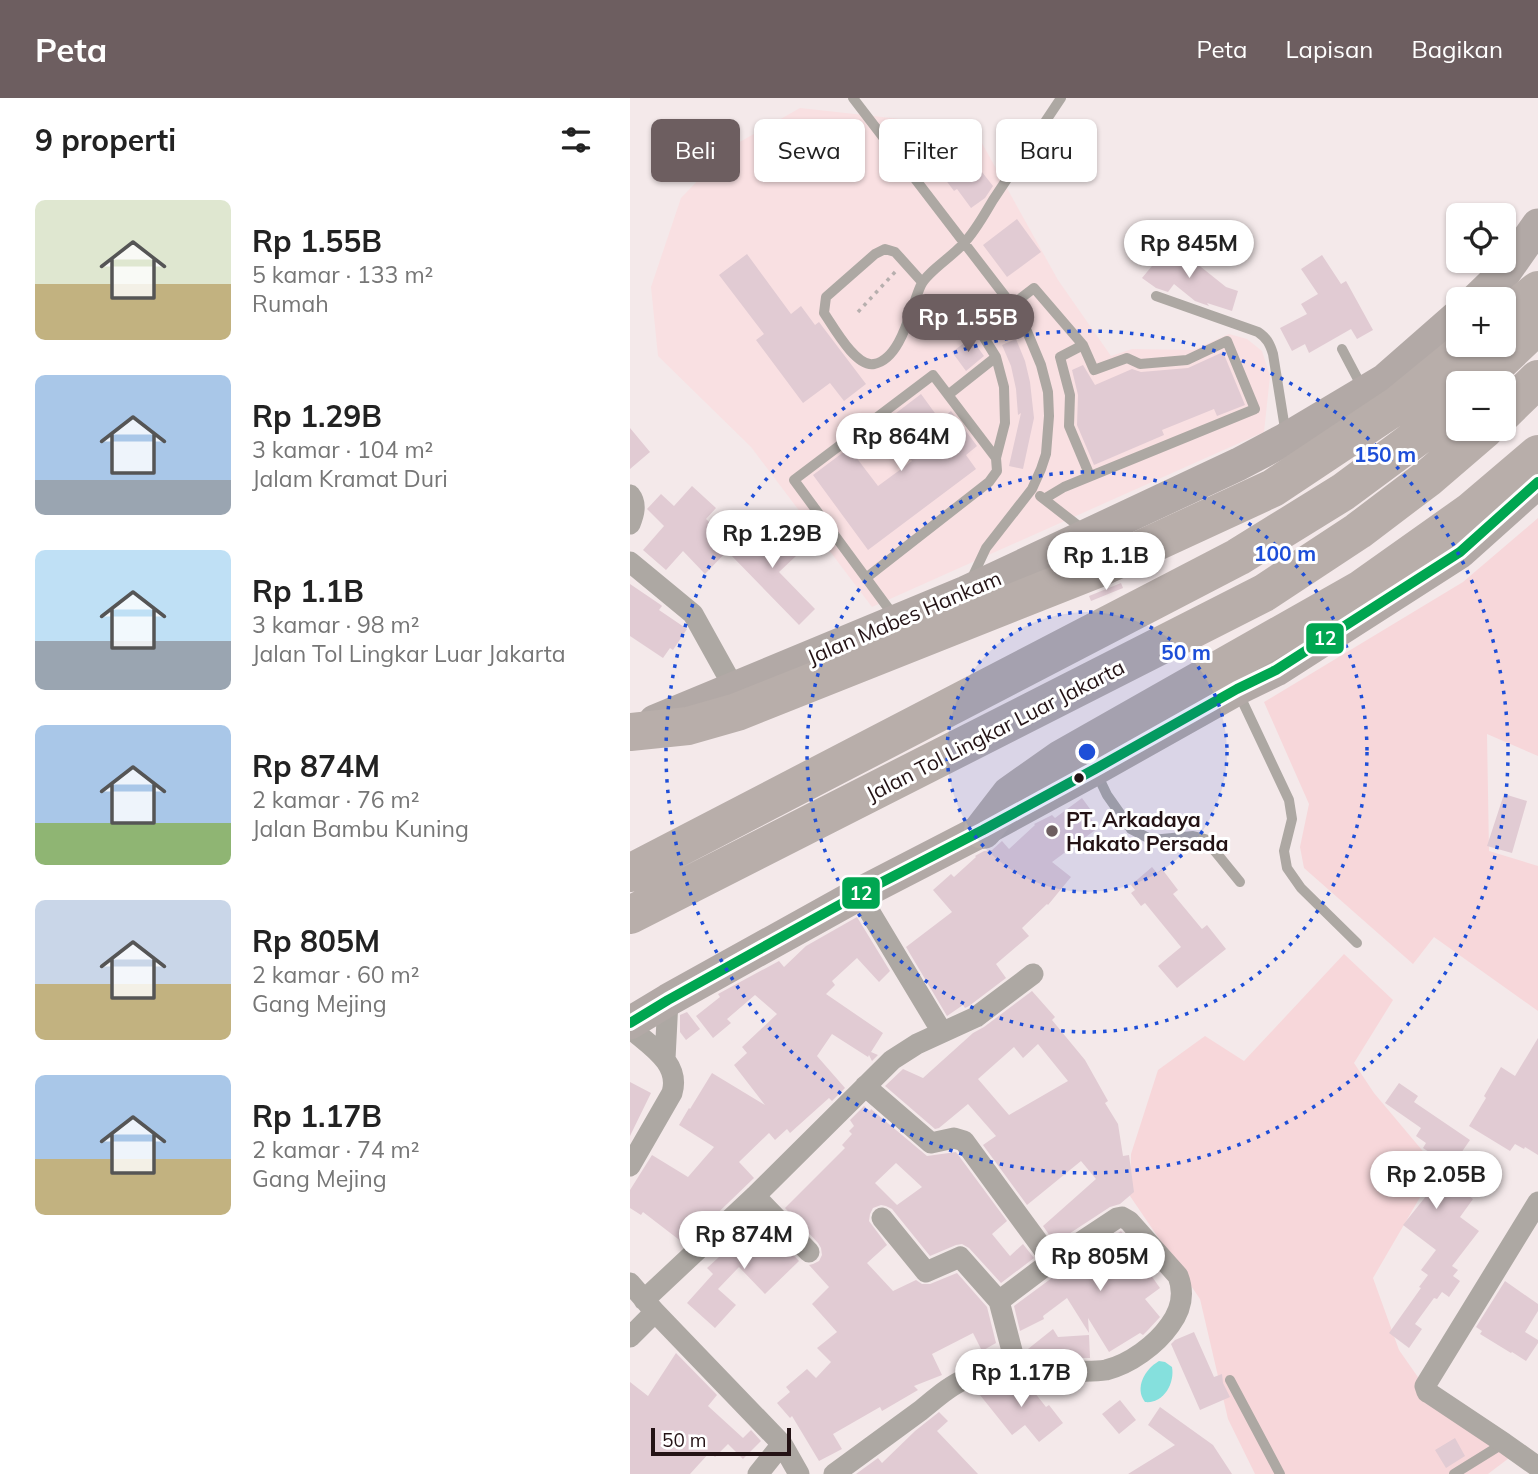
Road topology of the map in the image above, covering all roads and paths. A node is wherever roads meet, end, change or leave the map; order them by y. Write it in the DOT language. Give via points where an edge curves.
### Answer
graph roads {
  1 [pos="853,98"];
  2 [pos="1061,98"];
  3 [pos="1538,225"];
  4 [pos="964,244"];
  5 [pos="905,262"];
  6 [pos="922,282"];
  7 [pos="1489,287"];
  8 [pos="1538,290"];
  9 [pos="1156,296"];
  10 [pos="1014,307"];
  11 [pos="1516,308"];
  12 [pos="858,312"];
  13 [pos="1538,325"];
  14 [pos="1446,327"];
  15 [pos="1083,345"];
  16 [pos="1342,349"];
  17 [pos="1456,357"];
  18 [pos="996,358"];
  19 [pos="1490,371"];
  20 [pos="1538,379"];
  21 [pos="1366,393"];
  22 [pos="948,395"];
  23 [pos="1516,400"];
  24 [pos="1446,412"];
  25 [pos="1286,439"];
  26 [pos="1471,441"];
  27 [pos="1538,454"];
  28 [pos="996,458"];
  29 [pos="1090,476"];
  30 [pos="1538,482"];
  31 [pos="1032,489"];
  32 [pos="630,495"];
  33 [pos="1044,499"];
  34 [pos="630,524"];
  35 [pos="1090,535"];
  36 [pos="630,562"];
  37 [pos="866,578"];
  38 [pos="966,592"];
  39 [pos="898,621"];
  40 [pos="732,688"];
  41 [pos="1237,689"];
  42 [pos="630,732"];
  43 [pos="1095,769"];
  44 [pos="983,830"];
  45 [pos="630,873"];
  46 [pos="1240,883"];
  47 [pos="859,894"];
  48 [pos="630,915"];
  49 [pos="1357,943"];
  50 [pos="1033,974"];
  51 [pos="668,1000"];
  52 [pos="630,1025"];
  53 [pos="942,1032"];
  54 [pos="665,1059"];
  55 [pos="865,1086"];
  56 [pos="630,1166"];
  57 [pos="755,1196"];
  58 [pos="1538,1202"];
  59 [pos="882,1218"];
  60 [pos="809,1252"];
  61 [pos="1052,1261"];
  62 [pos="630,1283"];
  63 [pos="999,1301"];
  64 [pos="649,1306"];
  65 [pos="630,1337"];
  66 [pos="1017,1370"];
  67 [pos="1230,1381"];
  68 [pos="1504,1443"];
  69 [pos="782,1444"];
  70 [pos="1538,1467"];
  71 [pos="758,1474"];
  72 [pos="799,1474"];
  73 [pos="834,1474"];
  74 [pos="1280,1474"];
  75 [pos="1454,1474"];
  1 -- 4 [label="lane"];
  2 -- 4 [label="lane"];
  3 -- 7 [label="main road"];
  4 -- 6 [label="lane"];
  4 -- 10 [label="lane"];
  5 -- 6 [label="lane"];
  5 -- 6 [label="lane" via="885,249 826,297 824,313 864,363 877,363 899,342"];
  5 -- 12 [label="path"];
  8 -- 11 [label="highway"];
  9 -- 25 [label="lane" via="1264,336 1273,354"];
  10 -- 15 [label="lane" via="1034,288"];
  10 -- 18 [label="lane" via="983,336"];
  10 -- 31 [label="lane" via="1034,345 1048,392 1045,454"];
  13 -- 19 [label="highway"];
  14 -- 21 [label="main road, Jalan Mabes Hankam"];
  15 -- 29 [label="lane" via="1060,357 1070,395 1069,426"];
  15 -- 29 [label="lane" via="1094,370 1127,358 1140,363 1187,360 1227,341 1255,409"];
  16 -- 21 [label="lane"];
  17 -- 42 [label="highway" via="1399,404 1273,488 1102,567 737,712 688,726"];
  18 -- 22 [label="lane"];
  18 -- 28 [label="lane" via="1004,387 1005,424"];
  20 -- 23 [label="highway"];
  21 -- 25 [label="main road, Jalan Mabes Hankam"];
  22 -- 28 [label="lane"];
  22 -- 37 [label="lane" via="933,375 794,480"];
  24 -- 45 [label="highway, Jalan Tol Lingkar Luar Jakarta" via="1343,492 1238,557"];
  25 -- 35 [label="main road, Jalan Mabes Hankam"];
  26 -- 48 [label="highway, Jalan Tol Lingkar Luar Jakarta" via="1358,531 1264,593"];
  27 -- 44 [label="highway" via="1471,511 1361,589 1060,759 1010,795"];
  28 -- 37 [label="lane" via="997,471 989,482"];
  29 -- 33 [label="lane"];
  30 -- 41 [label="main road" via="1460,552 1276,670"];
  31 -- 33 [label="lane"];
  31 -- 38 [label="lane" via="986,548"];
  32 -- 34 [label="street" via="635,507"];
  33 -- 35 [label="lane"];
  35 -- 38 [label="main road, Jalan Mabes Hankam"];
  36 -- 40 [label="street" via="693,614"];
  37 -- 39 [label="lane"];
  38 -- 39 [label="main road, Jalan Mabes Hankam"];
  39 -- 40 [label="main road, Jalan Mabes Hankam"];
  40 -- 42 [label="main road, Jalan Mabes Hankam"];
  41 -- 43 [label="main road"];
  41 -- 49 [label="lane" via="1289,800 1292,819 1284,851 1287,868"];
  43 -- 44 [label="main road"];
  43 -- 46 [label="lane" via="1131,829 1152,840 1205,839"];
  44 -- 47 [label="main road"];
  47 -- 51 [label="main road"];
  47 -- 53 [label="street"];
  50 -- 53 [label="street" via="976,1017"];
  51 -- 52 [label="main road"];
  51 -- 54 [label="street"];
  52 -- 54 [label="street"];
  53 -- 55 [label="street" via="904,1052"];
  54 -- 56 [label="street" via="675,1084"];
  55 -- 57 [label="street"];
  55 -- 61 [label="street" via="931,1143 954,1138 964,1141"];
  57 -- 60 [label="street"];
  57 -- 64 [label="street"];
  58 -- 68 [label="street" via="1425,1386 1429,1394"];
  59 -- 63 [label="street" via="926,1272 960,1257"];
  61 -- 63 [label="street"];
  61 -- 66 [label="street" via="1122,1217 1178,1276 1182,1286 1179,1310 1151,1346 1120,1365 1091,1371"];
  62 -- 64 [label="street"];
  63 -- 66 [label="street"];
  64 -- 65 [label="street"];
  64 -- 69 [label="street"];
  66 -- 73 [label="street" via="981,1375 955,1385"];
  67 -- 74 [label="lane"];
  68 -- 70 [label="street"];
  68 -- 75 [label="lane"];
  69 -- 71 [label="street"];
  69 -- 72 [label="street"];
}
